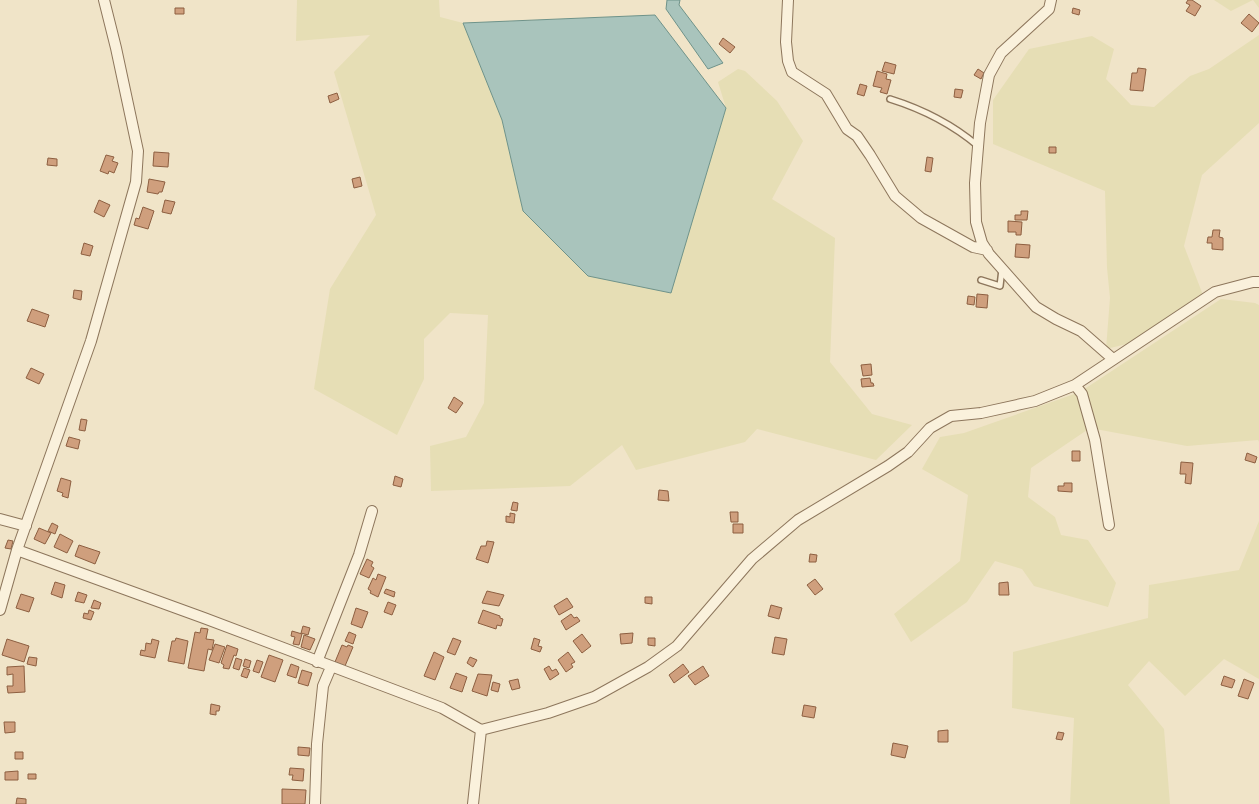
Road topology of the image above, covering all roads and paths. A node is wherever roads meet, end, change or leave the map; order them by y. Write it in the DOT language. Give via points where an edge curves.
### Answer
graph roads {
  1 [pos="104,0"];
  2 [pos="788,0"];
  3 [pos="1051,0"];
  4 [pos="890,99"];
  5 [pos="978,146"];
  6 [pos="987,250"];
  7 [pos="1002,269"];
  8 [pos="981,280"];
  9 [pos="1259,282"];
  10 [pos="1113,359"];
  11 [pos="1075,384"];
  12 [pos="372,512"];
  13 [pos="0,518"];
  14 [pos="1109,525"];
  15 [pos="26,526"];
  16 [pos="17,550"];
  17 [pos="0,610"];
  18 [pos="317,662"];
  19 [pos="331,667"];
  20 [pos="481,730"];
  21 [pos="315,804"];
  22 [pos="473,804"];
  1 -- 15 [label="street" via="138,151 136,182 90,341"];
  2 -- 6 [label="street" via="786,42 792,72 826,94 895,196 921,218 973,247"];
  3 -- 5 [label="street" via="1048,9 1001,54 989,75"];
  4 -- 5 [label="lane" via="916,107"];
  5 -- 6 [label="street" via="976,222"];
  6 -- 7 [label="street"];
  7 -- 8 [label="lane" via="1000,286"];
  7 -- 10 [label="street" via="1036,307 1081,331"];
  9 -- 10 [label="street" via="1215,292"];
  10 -- 11 [label="street"];
  11 -- 14 [label="street" via="1082,394 1095,440"];
  11 -- 20 [label="street" via="1036,401 951,416 930,428 908,452 888,466 798,520 752,559 677,646 648,667 594,697"];
  12 -- 18 [label="street" via="359,555"];
  13 -- 15 [label="street"];
  15 -- 16 [label="street"];
  16 -- 17 [label="street"];
  16 -- 18 [label="street"];
  18 -- 19 [label="street"];
  19 -- 20 [label="street" via="442,708"];
  19 -- 21 [label="street" via="323,686"];
  20 -- 22 [label="street"];
}
